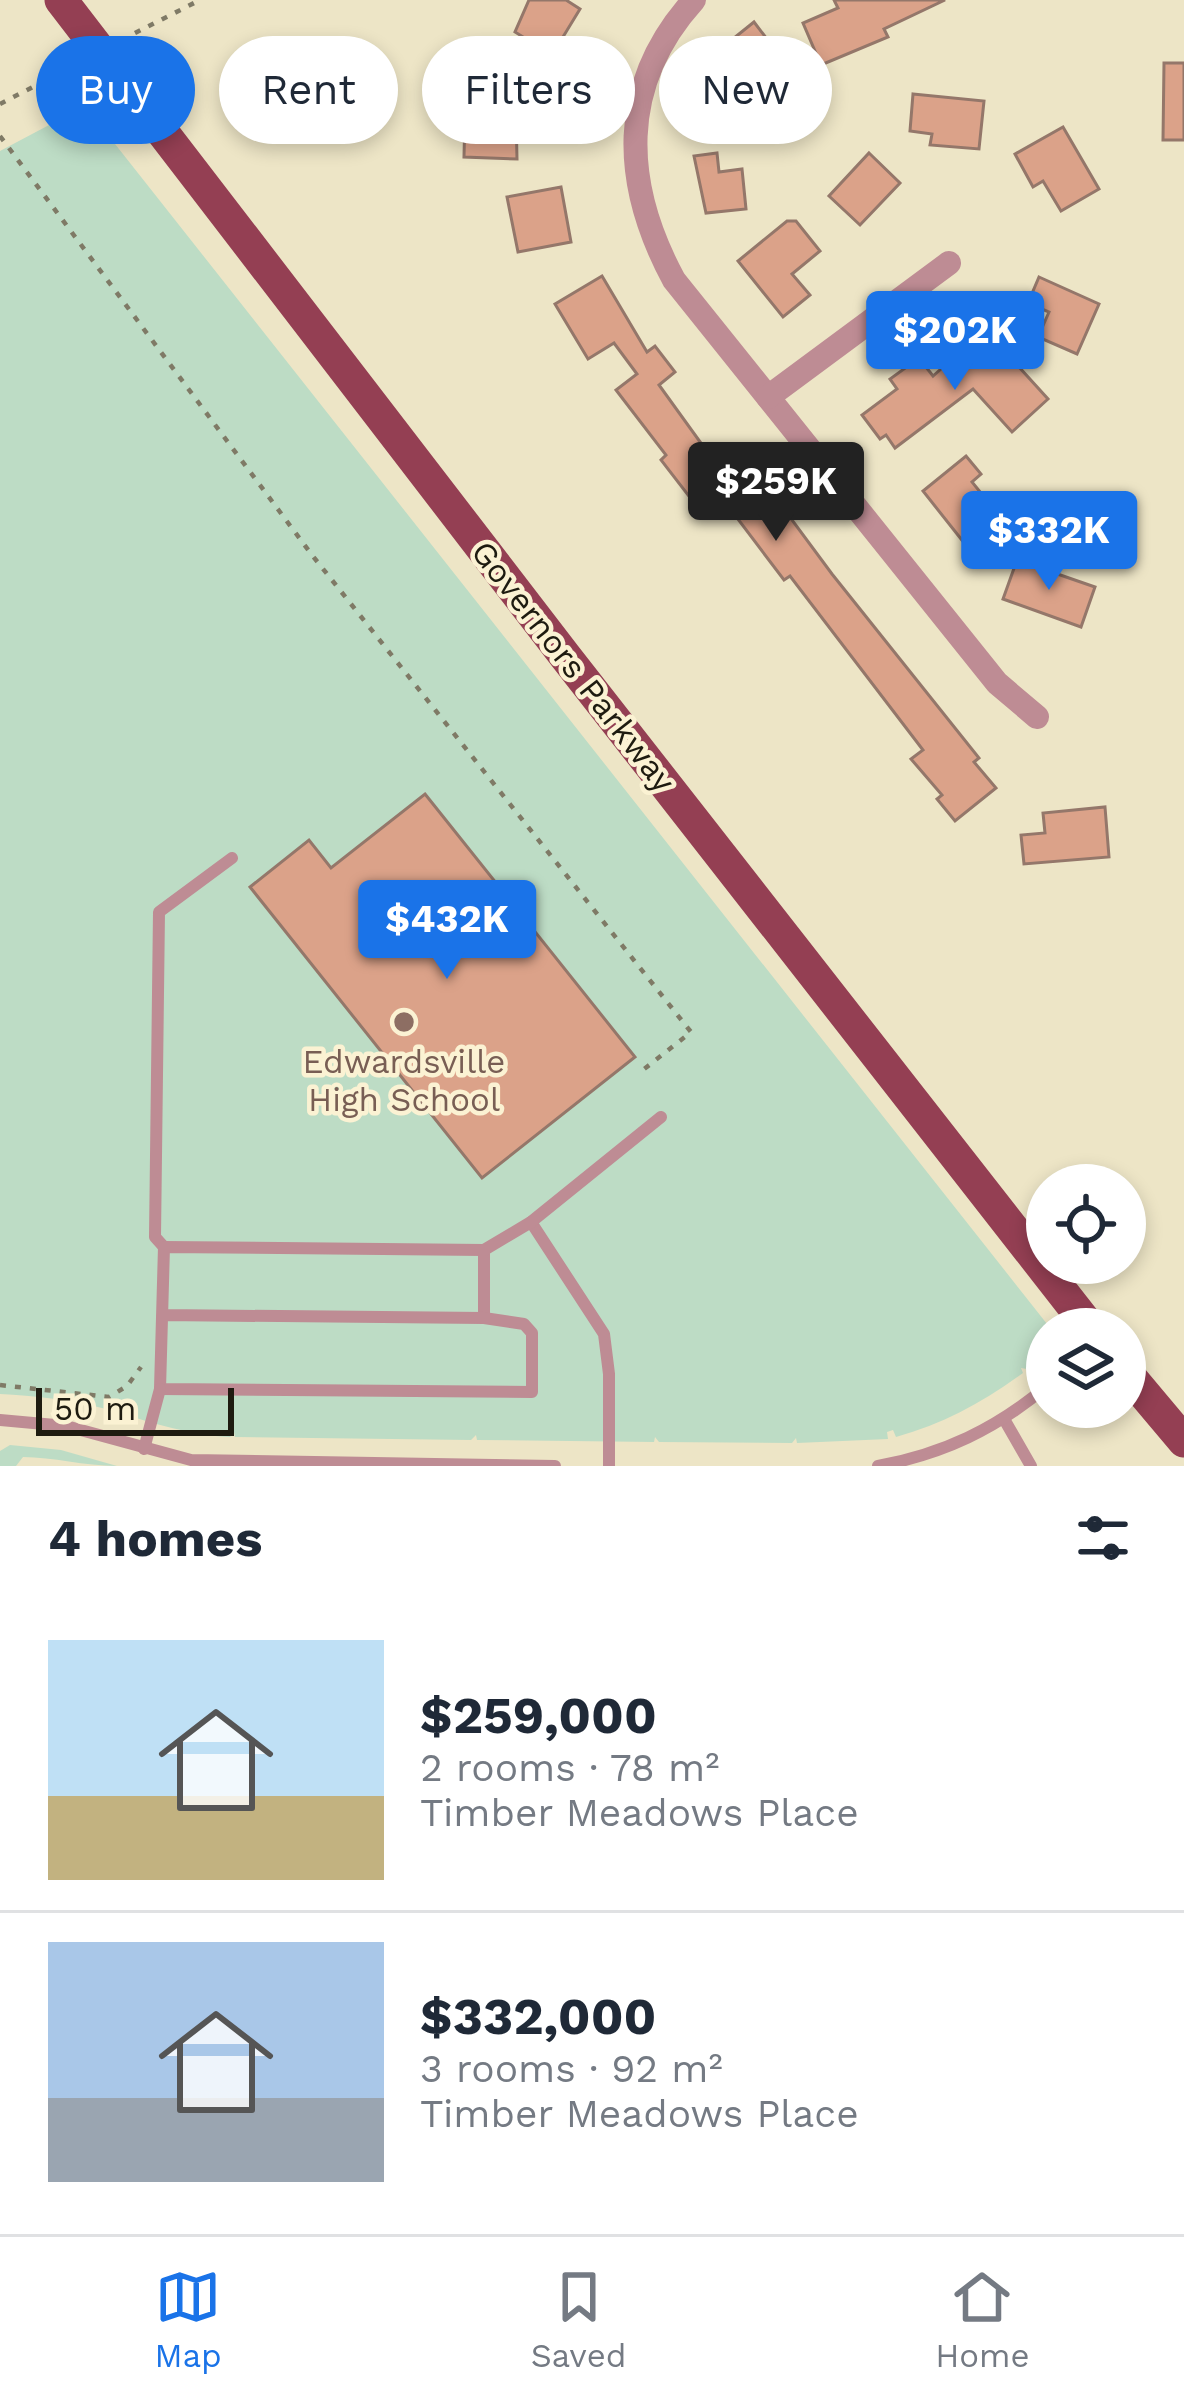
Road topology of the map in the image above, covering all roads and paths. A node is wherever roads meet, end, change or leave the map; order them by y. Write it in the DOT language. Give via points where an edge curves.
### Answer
graph roads {
  1 [pos="62,0"];
  2 [pos="200,0"];
  3 [pos="694,0"];
  4 [pos="135,33"];
  5 [pos="36,85"];
  6 [pos="0,104"];
  7 [pos="0,136"];
  8 [pos="949,263"];
  9 [pos="768,397"];
  10 [pos="1037,717"];
  11 [pos="232,858"];
  12 [pos="643,1070"];
  13 [pos="661,1117"];
  14 [pos="530,1222"];
  15 [pos="164,1246"];
  16 [pos="484,1250"];
  17 [pos="1075,1308"];
  18 [pos="162,1315"];
  19 [pos="484,1318"];
  20 [pos="142,1362"];
  21 [pos="0,1385"];
  22 [pos="160,1389"];
  23 [pos="1146,1396"];
  24 [pos="1026,1402"];
  25 [pos="1004,1419"];
  26 [pos="0,1420"];
  27 [pos="1184,1441"];
  28 [pos="144,1449"];
  29 [pos="555,1466"];
  30 [pos="609,1466"];
  31 [pos="878,1466"];
  32 [pos="1030,1466"];
  1 -- 17 [label="main road, Governors Parkway"];
  2 -- 4 [label="path"];
  3 -- 9 [label="street" via="661,44 644,85 634,128 637,190 674,280"];
  5 -- 6 [label="path"];
  7 -- 12 [label="path" via="312,555 691,1032"];
  8 -- 9 [label="street"];
  9 -- 10 [label="street" via="998,683"];
  11 -- 15 [label="lane" via="159,912 155,1237"];
  13 -- 14 [label="lane"];
  14 -- 16 [label="lane"];
  14 -- 30 [label="lane" via="604,1334"];
  15 -- 16 [label="lane"];
  15 -- 18 [label="lane"];
  16 -- 19 [label="lane"];
  18 -- 19 [label="lane"];
  18 -- 22 [label="lane"];
  19 -- 22 [label="lane" via="530,1330 532,1392"];
  20 -- 21 [label="path" via="109,1397"];
  22 -- 28 [label="lane"];
  23 -- 27 [label="main road"];
  24 -- 25 [label="lane"];
  25 -- 31 [label="lane" via="939,1451"];
  25 -- 32 [label="lane"];
  26 -- 28 [label="lane" via="66,1426"];
  28 -- 29 [label="lane" via="235,1462"];
}
